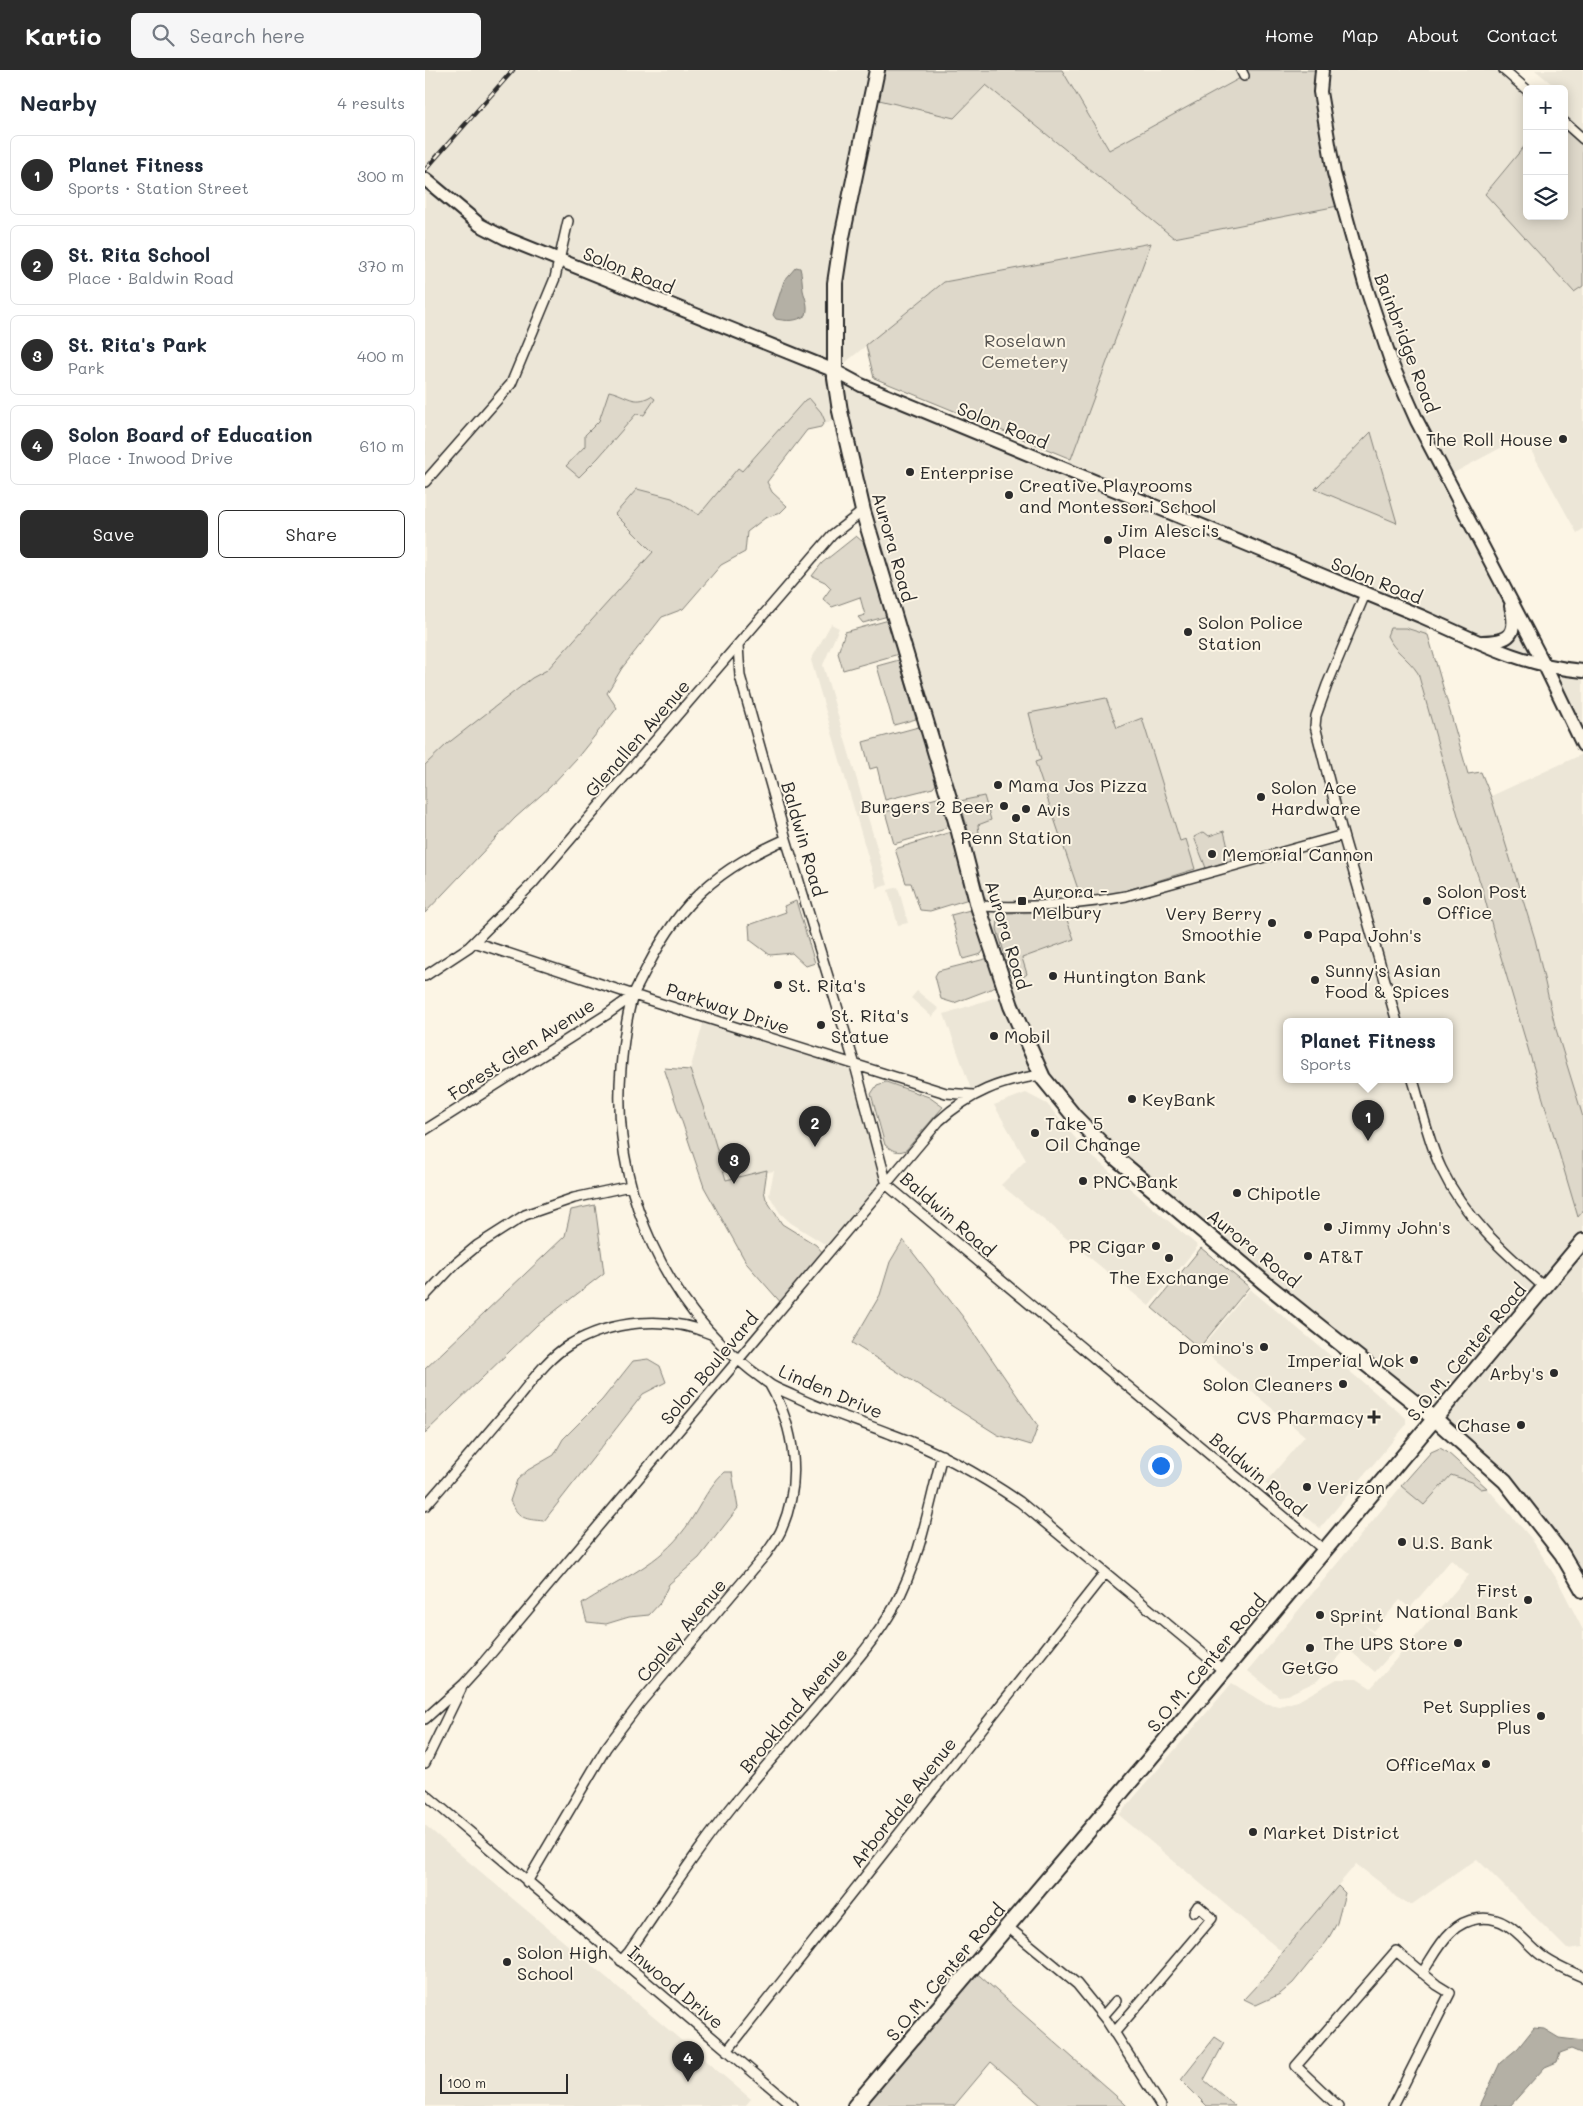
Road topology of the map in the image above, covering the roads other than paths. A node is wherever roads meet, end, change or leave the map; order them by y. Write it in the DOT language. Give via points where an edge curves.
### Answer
graph roads {
  1 [pos="877,70"];
  2 [pos="1322,70"];
  3 [pos="1504,70"];
  4 [pos="1523,87"];
  5 [pos="1568,126"];
  6 [pos="1583,139"];
  7 [pos="425,179"];
  8 [pos="568,221"];
  9 [pos="560,261"];
  10 [pos="835,371"];
  11 [pos="425,482"];
  12 [pos="863,511"];
  13 [pos="1365,594"];
  14 [pos="1508,594"];
  15 [pos="1479,642"];
  16 [pos="738,645"];
  17 [pos="1545,666"];
  18 [pos="1583,671"];
  19 [pos="1583,745"];
  20 [pos="1343,835"];
  21 [pos="786,839"];
  22 [pos="978,906"];
  23 [pos="475,942"];
  24 [pos="425,976"];
  25 [pos="634,995"];
  26 [pos="1396,1018"];
  27 [pos="855,1065"];
  28 [pos="1041,1075"];
  29 [pos="1414,1083"];
  30 [pos="973,1095"];
  31 [pos="425,1130"];
  32 [pos="887,1185"];
  33 [pos="630,1186"];
  34 [pos="1583,1240"];
  35 [pos="1544,1287"];
  36 [pos="425,1296"];
  37 [pos="715,1335"];
  38 [pos="738,1359"];
  39 [pos="770,1384"];
  40 [pos="1435,1419"];
  41 [pos="942,1455"];
  42 [pos="425,1506"];
  43 [pos="1324,1550"];
  44 [pos="1105,1573"];
  45 [pos="1583,1590"];
  46 [pos="1223,1671"];
  47 [pos="463,1684"];
  48 [pos="425,1719"];
  49 [pos="425,1763"];
  50 [pos="425,1794"];
  51 [pos="527,1882"];
  52 [pos="1193,1912"];
  53 [pos="1008,1927"];
  54 [pos="621,1961"];
  55 [pos="1422,1973"];
  56 [pos="1583,1977"];
  57 [pos="1116,2001"];
  58 [pos="1103,2016"];
  59 [pos="1114,2033"];
  60 [pos="727,2051"];
  61 [pos="793,2106"];
  62 [pos="855,2106"];
  63 [pos="1161,2106"];
  64 [pos="1338,2106"];
  65 [pos="1393,2106"];
  1 -- 10 [label="main road, Aurora Road" via="835,283"];
  2 -- 14 [label="street, Bainbridge Road" via="1320,92 1334,173 1365,284 1393,367 1417,422"];
  3 -- 4 [label="street"];
  5 -- 6 [label="street"];
  7 -- 9 [label="street, Solon Road" via="480,225"];
  8 -- 9 [label="street"];
  9 -- 10 [label="street, Solon Road"];
  9 -- 11 [label="street" via="511,384"];
  10 -- 12 [label="main road, Aurora Road" via="840,411"];
  10 -- 13 [label="street, Solon Road" via="861,385"];
  12 -- 16 [label="street, Glenallen Avenue" via="832,535"];
  12 -- 22 [label="main road, Aurora Road" via="959,828"];
  13 -- 15 [label="street, Solon Road"];
  13 -- 20 [label="street" via="1316,716 1317,737"];
  14 -- 15 [label="street" via="1513,631 1507,639"];
  14 -- 17 [label="street, Bainbridge Road"];
  15 -- 17 [label="street, Solon Road" via="1510,656"];
  16 -- 21 [label="street, Baldwin Road" via="740,676"];
  16 -- 23 [label="street, Glenallen Avenue" via="533,884"];
  17 -- 18 [label="street, Solon Road"];
  17 -- 19 [label="street, Bainbridge Road"];
  20 -- 22 [label="street" via="1097,902 1023,908"];
  20 -- 26 [label="street"];
  21 -- 25 [label="street, Linden Drive" via="733,866 701,892 668,932"];
  21 -- 27 [label="street, Baldwin Road"];
  22 -- 28 [label="main road, Aurora Road" via="1011,1006"];
  23 -- 24 [label="street, Glenallen Avenue"];
  23 -- 25 [label="street, Parkway Drive"];
  25 -- 27 [label="street, Parkway Drive"];
  25 -- 31 [label="street, Forest Glen Avenue"];
  25 -- 33 [label="street, Linden Drive" via="623,1044 619,1109"];
  27 -- 30 [label="street, Parkway Drive" via="946,1094"];
  27 -- 32 [label="street, Baldwin Road"];
  28 -- 30 [label="street, Solon Boulevard" via="1001,1084"];
  28 -- 40 [label="main road, Aurora Road" via="1074,1116 1116,1158 1266,1284"];
  29 -- 35 [label="street" via="1441,1167 1461,1202 1490,1238"];
  30 -- 32 [label="street, Solon Boulevard" via="939,1121"];
  32 -- 38 [label="street, Solon Boulevard"];
  32 -- 43 [label="street, Baldwin Road"];
  33 -- 36 [label="street" via="574,1198 525,1215 478,1245"];
  33 -- 37 [label="street, Linden Drive" via="649,1238 665,1269"];
  34 -- 35 [label="main road, S.O.M. Center Road"];
  35 -- 40 [label="main road, S.O.M. Center Road"];
  37 -- 38 [label="street, Linden Drive"];
  37 -- 42 [label="street" via="693,1326 631,1323 596,1331 568,1346 542,1369"];
  38 -- 39 [label="street, Linden Drive"];
  38 -- 47 [label="street, Solon Boulevard"];
  39 -- 41 [label="street, Linden Drive" via="810,1404"];
  39 -- 51 [label="street, Copley Avenue" via="790,1435 795,1467 791,1502 782,1530 766,1554 606,1748"];
  40 -- 43 [label="main road, S.O.M. Center Road"];
  40 -- 45 [label="main road, Aurora Road" via="1509,1486 1561,1554"];
  41 -- 44 [label="street, Linden Drive" via="1020,1502"];
  41 -- 54 [label="street, Brookland Avenue" via="917,1552 894,1608 849,1669 707,1838"];
  43 -- 46 [label="main road, S.O.M. Center Road"];
  44 -- 46 [label="street, Linden Drive"];
  44 -- 60 [label="street, Arbordale Avenue"];
  46 -- 53 [label="main road, S.O.M. Center Road"];
  47 -- 48 [label="street, Solon Boulevard"];
  47 -- 49 [label="street"];
  50 -- 51 [label="street, Inwood Drive"];
  51 -- 54 [label="street, Inwood Drive"];
  52 -- 59 [label="street" via="1198,1906 1212,1918"];
  53 -- 58 [label="street" via="1077,1984"];
  53 -- 62 [label="main road, S.O.M. Center Road"];
  54 -- 60 [label="street, Inwood Drive"];
  55 -- 56 [label="street" via="1453,1930 1469,1920 1485,1918 1509,1926 1557,1966"];
  55 -- 64 [label="street" via="1396,1951 1296,2066"];
  55 -- 65 [label="street" via="1450,1993"];
  57 -- 58 [label="street"];
  58 -- 59 [label="street"];
  59 -- 63 [label="street"];
  60 -- 61 [label="street, Inwood Drive"];
}
